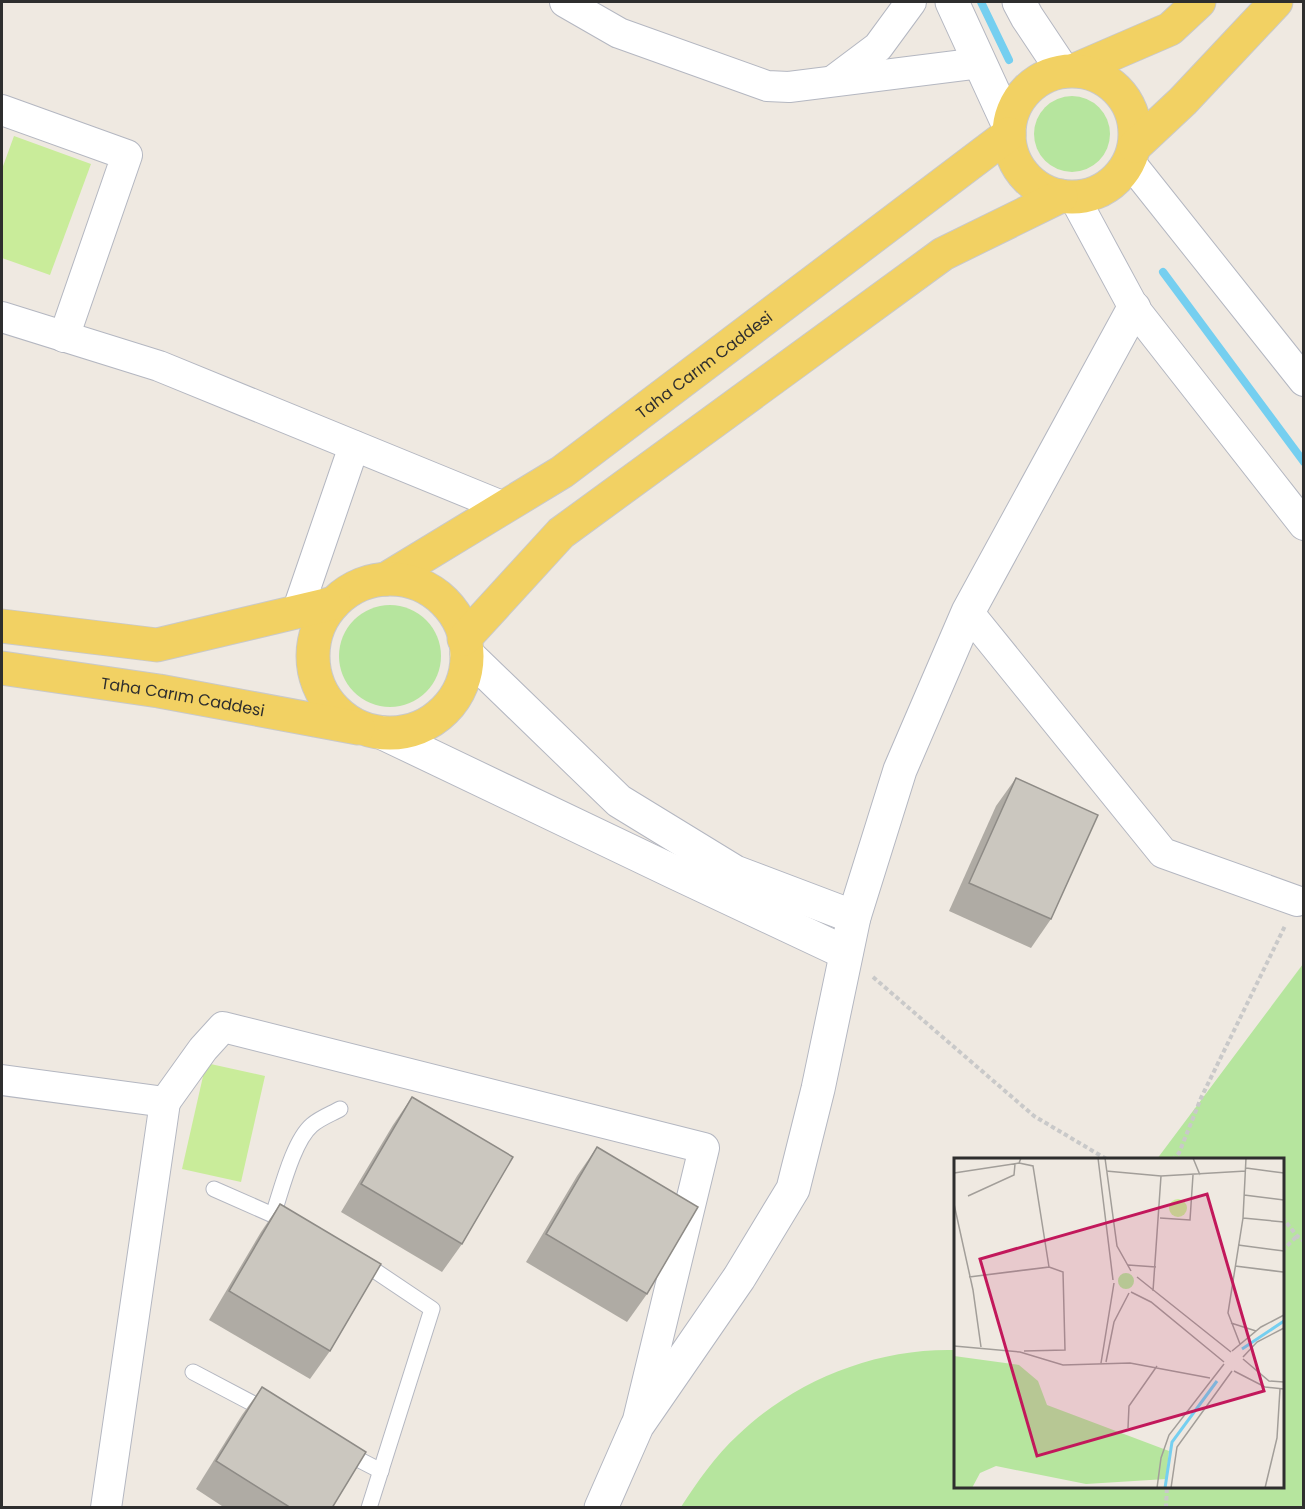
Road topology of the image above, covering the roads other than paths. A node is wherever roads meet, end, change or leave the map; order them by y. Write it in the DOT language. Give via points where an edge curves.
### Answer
graph roads {
  1 [pos="565,2"];
  2 [pos="911,2"];
  3 [pos="952,2"];
  4 [pos="1019,2"];
  5 [pos="1199,2"];
  6 [pos="1276,2"];
  7 [pos="980,63"];
  8 [pos="1069,71"];
  9 [pos="833,81"];
  10 [pos="2,110"];
  11 [pos="1009,130"];
  12 [pos="1132,153"];
  13 [pos="1067,197"];
  14 [pos="1134,308"];
  15 [pos="2,317"];
  16 [pos="64,337"];
  17 [pos="1304,381"];
  18 [pos="354,446"];
  19 [pos="504,507"];
  20 [pos="1304,525"];
  21 [pos="386,579"];
  22 [pos="334,603"];
  23 [pos="297,612"];
  24 [pos="968,612"];
  25 [pos="2,626"];
  26 [pos="466,646"];
  27 [pos="2,668"];
  28 [pos="374,731"];
  29 [pos="1297,901"];
  30 [pos="854,917"];
  31 [pos="846,953"];
  32 [pos="2,1080"];
  33 [pos="165,1102"];
  34 [pos="340,1109"];
  35 [pos="214,1189"];
  36 [pos="273,1215"];
  37 [pos="302,1229"];
  38 [pos="349,1254"];
  39 [pos="193,1372"];
  40 [pos="276,1416"];
  41 [pos="637,1426"];
  42 [pos="328,1444"];
  43 [pos="381,1471"];
  44 [pos="106,1508"];
  45 [pos="369,1508"];
  46 [pos="601,1508"];
  1 -- 9 [label="street" via="619,33 767,86"];
  2 -- 9 [label="street" via="878,47"];
  3 -- 7 [label="street"];
  4 -- 8 [label="street"];
  5 -- 8 [label="main road" via="1170,29"];
  6 -- 12 [label="main road"];
  7 -- 9 [label="street"];
  7 -- 11 [label="street"];
  8 -- 11 [label="main road" via="1051,74 1026,90 1015,106"];
  8 -- 12 [label="main road" via="1096,75 1115,86 1128,104 1135,124"];
  10 -- 16 [label="street" via="127,155"];
  11 -- 13 [label="main road" via="1012,155 1024,175 1040,188"];
  11 -- 19 [label="main road, Taha Carım Caddesi" via="562,472"];
  12 -- 13 [label="main road" via="1121,174 1108,186 1091,194"];
  12 -- 17 [label="street"];
  13 -- 14 [label="street"];
  13 -- 26 [label="main road" via="943,254 561,533"];
  14 -- 20 [label="street"];
  14 -- 24 [label="street"];
  15 -- 16 [label="street"];
  16 -- 18 [label="street" via="159,366"];
  18 -- 19 [label="street"];
  18 -- 23 [label="street"];
  19 -- 21 [label="main road, Taha Carım Caddesi"];
  21 -- 22 [label="main road" via="367,582"];
  21 -- 26 [label="main road" via="409,581 431,590 448,605 461,625"];
  22 -- 23 [label="main road"];
  22 -- 28 [label="main road" via="321,621 315,642 319,685 329,704 345,719"];
  23 -- 25 [label="main road" via="157,645"];
  24 -- 29 [label="street" via="1163,853"];
  24 -- 30 [label="street" via="900,770"];
  26 -- 28 [label="main road" via="461,686 452,703 438,716 422,727 403,732"];
  26 -- 30 [label="street" via="619,801 735,872"];
  27 -- 28 [label="main road, Taha Carım Caddesi" via="159,691"];
  28 -- 31 [label="street"];
  30 -- 31 [label="street"];
  31 -- 41 [label="street" via="794,1190"];
  32 -- 33 [label="street"];
  33 -- 41 [label="street" via="202,1049 224,1027 704,1148"];
  33 -- 44 [label="street"];
  34 -- 36 [label="lane" via="304,1134 290,1160"];
  35 -- 36 [label="lane"];
  36 -- 37 [label="lane"];
  38 -- 43 [label="lane" via="432,1309"];
  39 -- 40 [label="lane"];
  41 -- 46 [label="street"];
  42 -- 43 [label="lane"];
  43 -- 45 [label="lane"];
}
